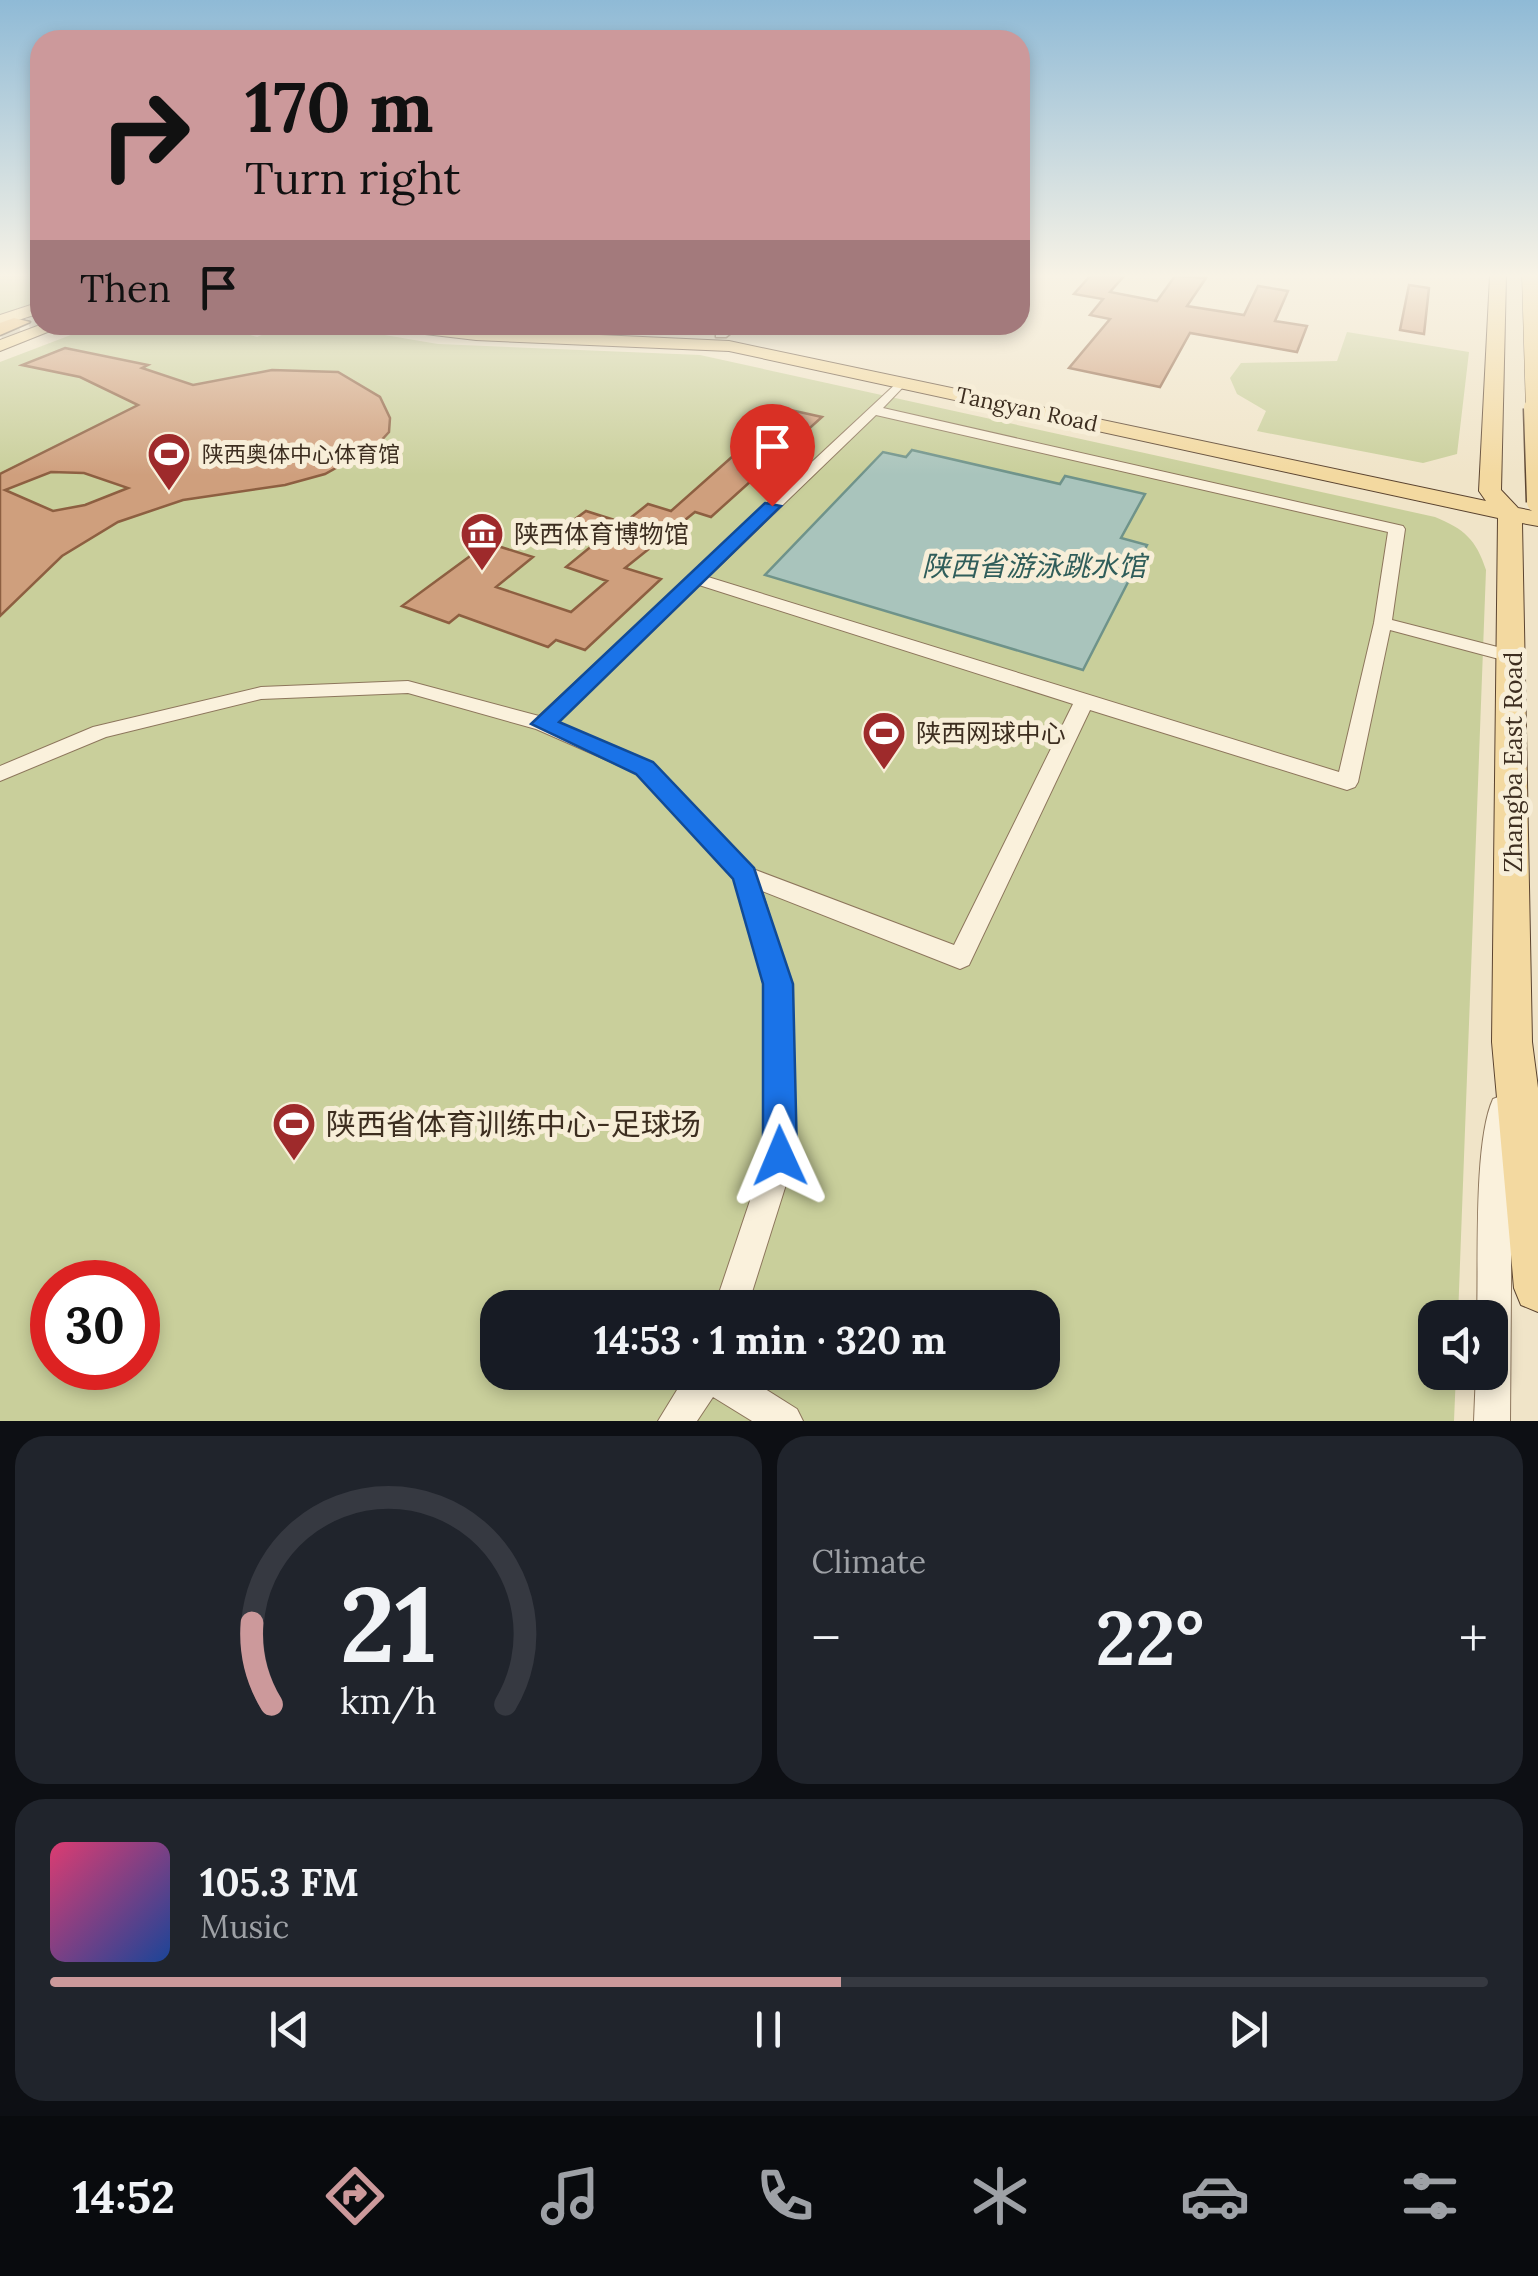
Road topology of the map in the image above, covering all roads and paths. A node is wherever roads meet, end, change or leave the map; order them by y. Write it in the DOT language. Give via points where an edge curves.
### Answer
graph roads {
  1 [pos="644,342"];
  2 [pos="781,342"];
  3 [pos="1496,342"];
  4 [pos="1514,342"];
  5 [pos="1529,342"];
  6 [pos="901,382"];
  7 [pos="873,410"];
  8 [pos="1493,444"];
  9 [pos="1523,505"];
  10 [pos="696,579"];
  11 [pos="1382,622"];
  12 [pos="1514,658"];
  13 [pos="1084,701"];
  14 [pos="543,724"];
  15 [pos="0,774"];
  16 [pos="745,875"];
  17 [pos="1512,1042"];
  18 [pos="1538,1288"];
  19 [pos="736,1290"];
  20 [pos="697,1390"];
  21 [pos="736,1390"];
  22 [pos="676,1421"];
  23 [pos="785,1421"];
  24 [pos="1492,1421"];
  1 -- 6 [label="main road, Tangyan Road" via="729,346"];
  2 -- 9 [label="main road, Tangyan Road"];
  3 -- 8 [label="main road"];
  4 -- 8 [label="main road" via="1515,414"];
  5 -- 9 [label="main road, Zhangba East Road, bridge"];
  6 -- 7 [label="street"];
  6 -- 9 [label="main road, Tangyan Road"];
  7 -- 10 [label="street"];
  7 -- 11 [label="street" via="1397,529"];
  8 -- 9 [label="main road"];
  9 -- 12 [label="main road, Zhangba East Road"];
  10 -- 13 [label="street"];
  10 -- 14 [label="street"];
  11 -- 12 [label="street"];
  11 -- 13 [label="street" via="1347,782"];
  12 -- 17 [label="main road, Zhangba East Road"];
  13 -- 16 [label="street" via="960,958"];
  14 -- 15 [label="street" via="408,687 261,693 100,732"];
  14 -- 16 [label="street" via="644,768"];
  16 -- 19 [label="street" via="778,984 780,1156"];
  17 -- 18 [label="main road, Zhangba East Road"];
  17 -- 24 [label="street, Zhangba East Road" via="1497,1157"];
  20 -- 22 [label="street"];
  21 -- 23 [label="street"];
}
